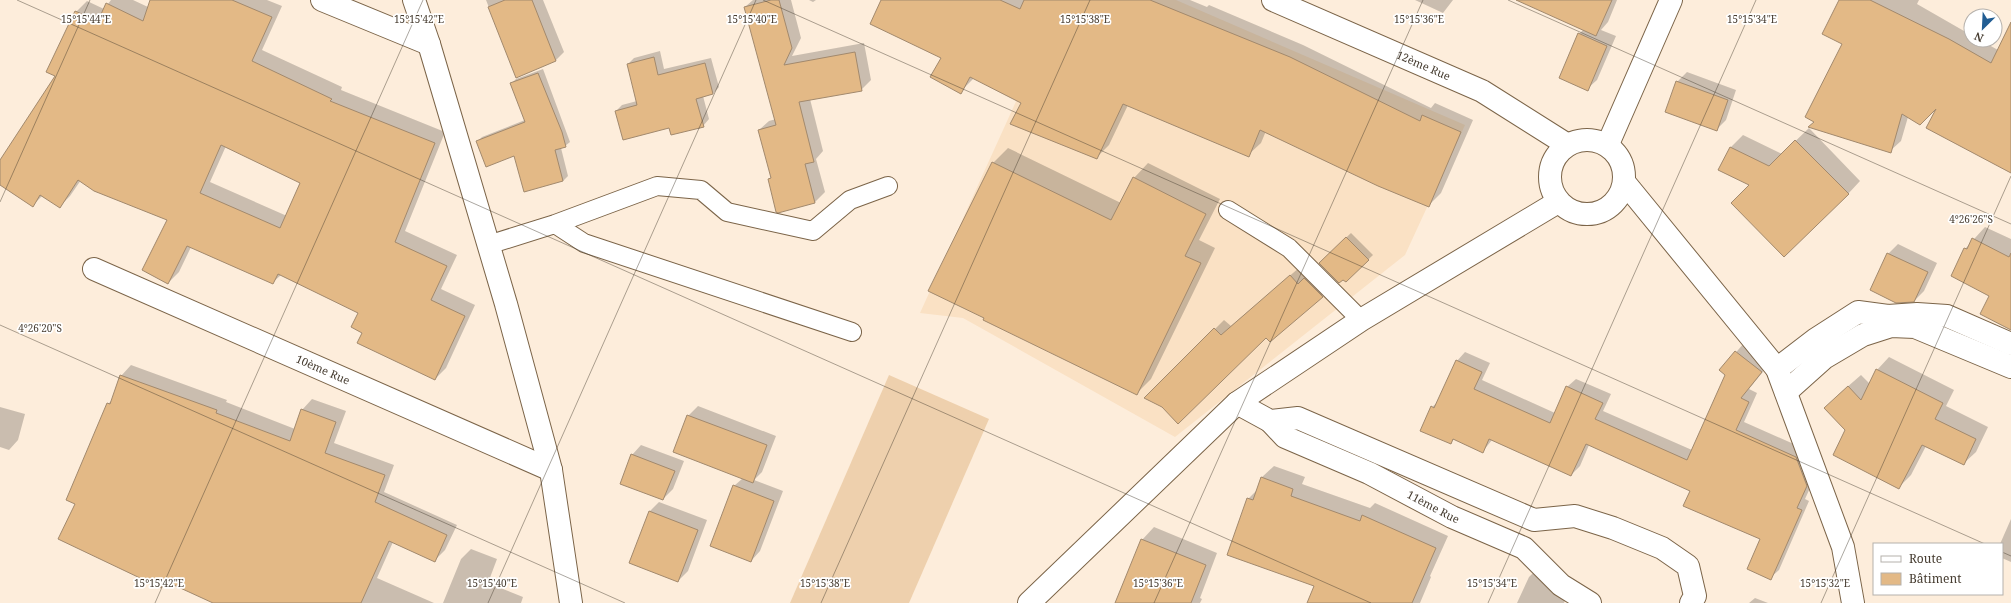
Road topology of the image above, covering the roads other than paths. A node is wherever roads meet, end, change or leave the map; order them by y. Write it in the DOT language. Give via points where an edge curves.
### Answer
graph roads {
  1 [pos="322,0"];
  2 [pos="414,0"];
  3 [pos="1273,0"];
  4 [pos="1671,0"];
  5 [pos="429,44"];
  6 [pos="1566,144"];
  7 [pos="1608,144"];
  8 [pos="1625,183"];
  9 [pos="888,186"];
  10 [pos="1558,202"];
  11 [pos="1228,210"];
  12 [pos="555,224"];
  13 [pos="488,245"];
  14 [pos="94,268"];
  15 [pos="1361,320"];
  16 [pos="852,332"];
  17 [pos="2011,344"];
  18 [pos="2011,368"];
  19 [pos="1777,369"];
  20 [pos="1786,392"];
  21 [pos="1237,403"];
  22 [pos="1270,421"];
  23 [pos="552,470"];
  24 [pos="1534,520"];
  25 [pos="1524,548"];
  26 [pos="571,603"];
  27 [pos="1029,603"];
  28 [pos="1590,603"];
  29 [pos="1691,603"];
  30 [pos="1853,603"];
  1 -- 5 [label="street"];
  2 -- 5 [label="street"];
  3 -- 6 [label="street, 12ème Rue" via="1482,91"];
  4 -- 7 [label="street"];
  5 -- 13 [label="street"];
  6 -- 7 [label="street" via="1587,139"];
  6 -- 10 [label="street" via="1552,161 1549,182"];
  7 -- 8 [label="street" via="1622,161"];
  8 -- 10 [label="street" via="1616,202 1598,214 1576,213"];
  8 -- 19 [label="street"];
  9 -- 12 [label="lane" via="850,200 813,231 727,212 701,190 657,186"];
  10 -- 15 [label="street"];
  11 -- 15 [label="lane" via="1290,248"];
  12 -- 13 [label="lane"];
  12 -- 16 [label="lane" via="584,243"];
  13 -- 23 [label="street"];
  14 -- 23 [label="street, 10ème Rue"];
  15 -- 21 [label="street"];
  17 -- 19 [label="street" via="1947,316 1888,316 1858,312 1816,339"];
  18 -- 20 [label="street" via="1915,327 1890,326 1863,335 1824,358"];
  19 -- 20 [label="street"];
  20 -- 30 [label="street" via="1843,547"];
  21 -- 22 [label="street, 11ème Rue"];
  21 -- 27 [label="street"];
  22 -- 24 [label="street" via="1298,418"];
  22 -- 25 [label="street, 11ème Rue" via="1285,437 1369,473 1452,517"];
  23 -- 26 [label="street"];
  24 -- 25 [label="street"];
  24 -- 29 [label="street" via="1575,516 1662,548 1688,566 1695,596"];
  25 -- 28 [label="street, 11ème Rue" via="1561,585"];
}
